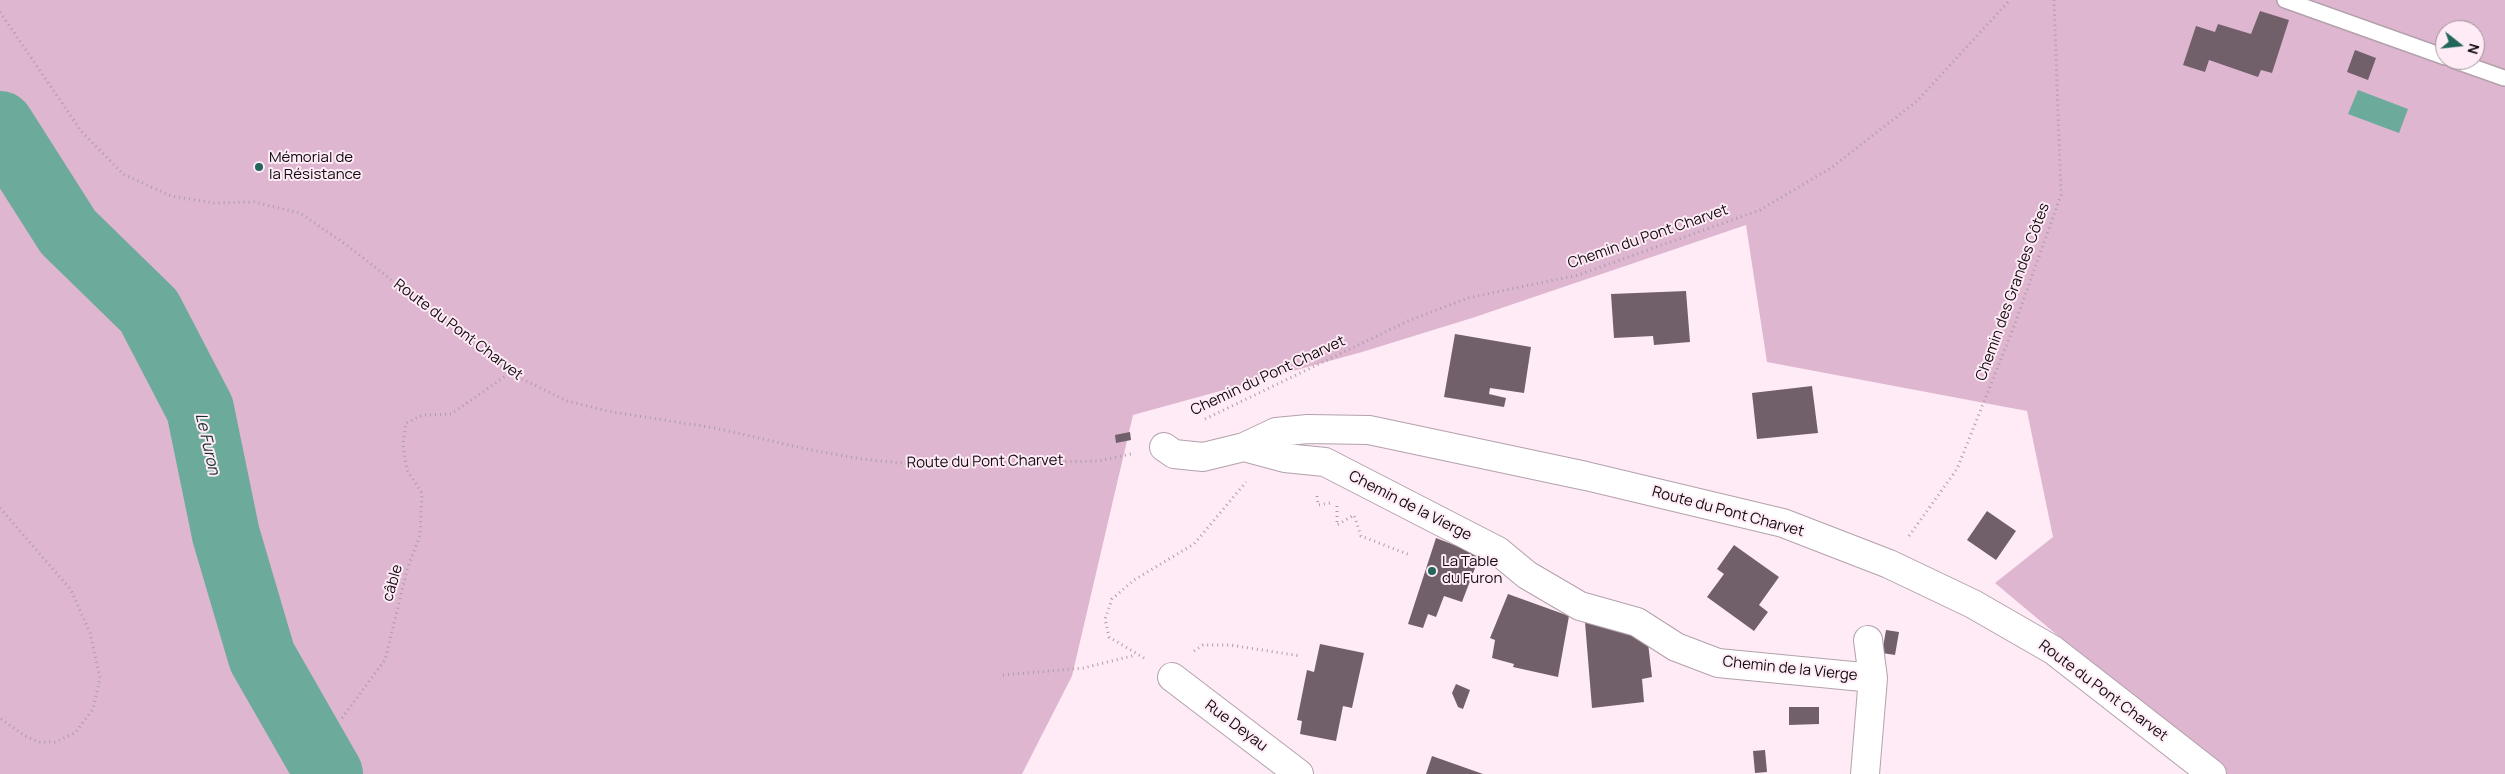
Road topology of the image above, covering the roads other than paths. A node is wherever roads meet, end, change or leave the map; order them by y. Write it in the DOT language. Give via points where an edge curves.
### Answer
graph roads {
  1 [pos="2286,0"];
  2 [pos="2435,53"];
  3 [pos="2481,70"];
  4 [pos="2504,78"];
  5 [pos="1164,447"];
  6 [pos="1244,447"];
  7 [pos="1868,640"];
  8 [pos="1172,678"];
  9 [pos="1872,678"];
  10 [pos="1299,774"];
  11 [pos="1865,774"];
  12 [pos="2212,774"];
  1 -- 2 [label="lane"];
  3 -- 4 [label="lane"];
  5 -- 6 [label="street" via="1174,454 1203,458"];
  6 -- 9 [label="street, Chemin de la Vierge" via="1285,458 1325,462 1498,551 1528,575 1580,606 1637,622 1676,647 1718,663"];
  6 -- 12 [label="street, Route du Pont Charvet" via="1276,432 1308,428 1369,430 1586,476 1783,523 1889,564 1973,604 2053,650"];
  7 -- 9 [label="street"];
  8 -- 10 [label="street, Rue Deyau"];
  9 -- 11 [label="street"];
}
